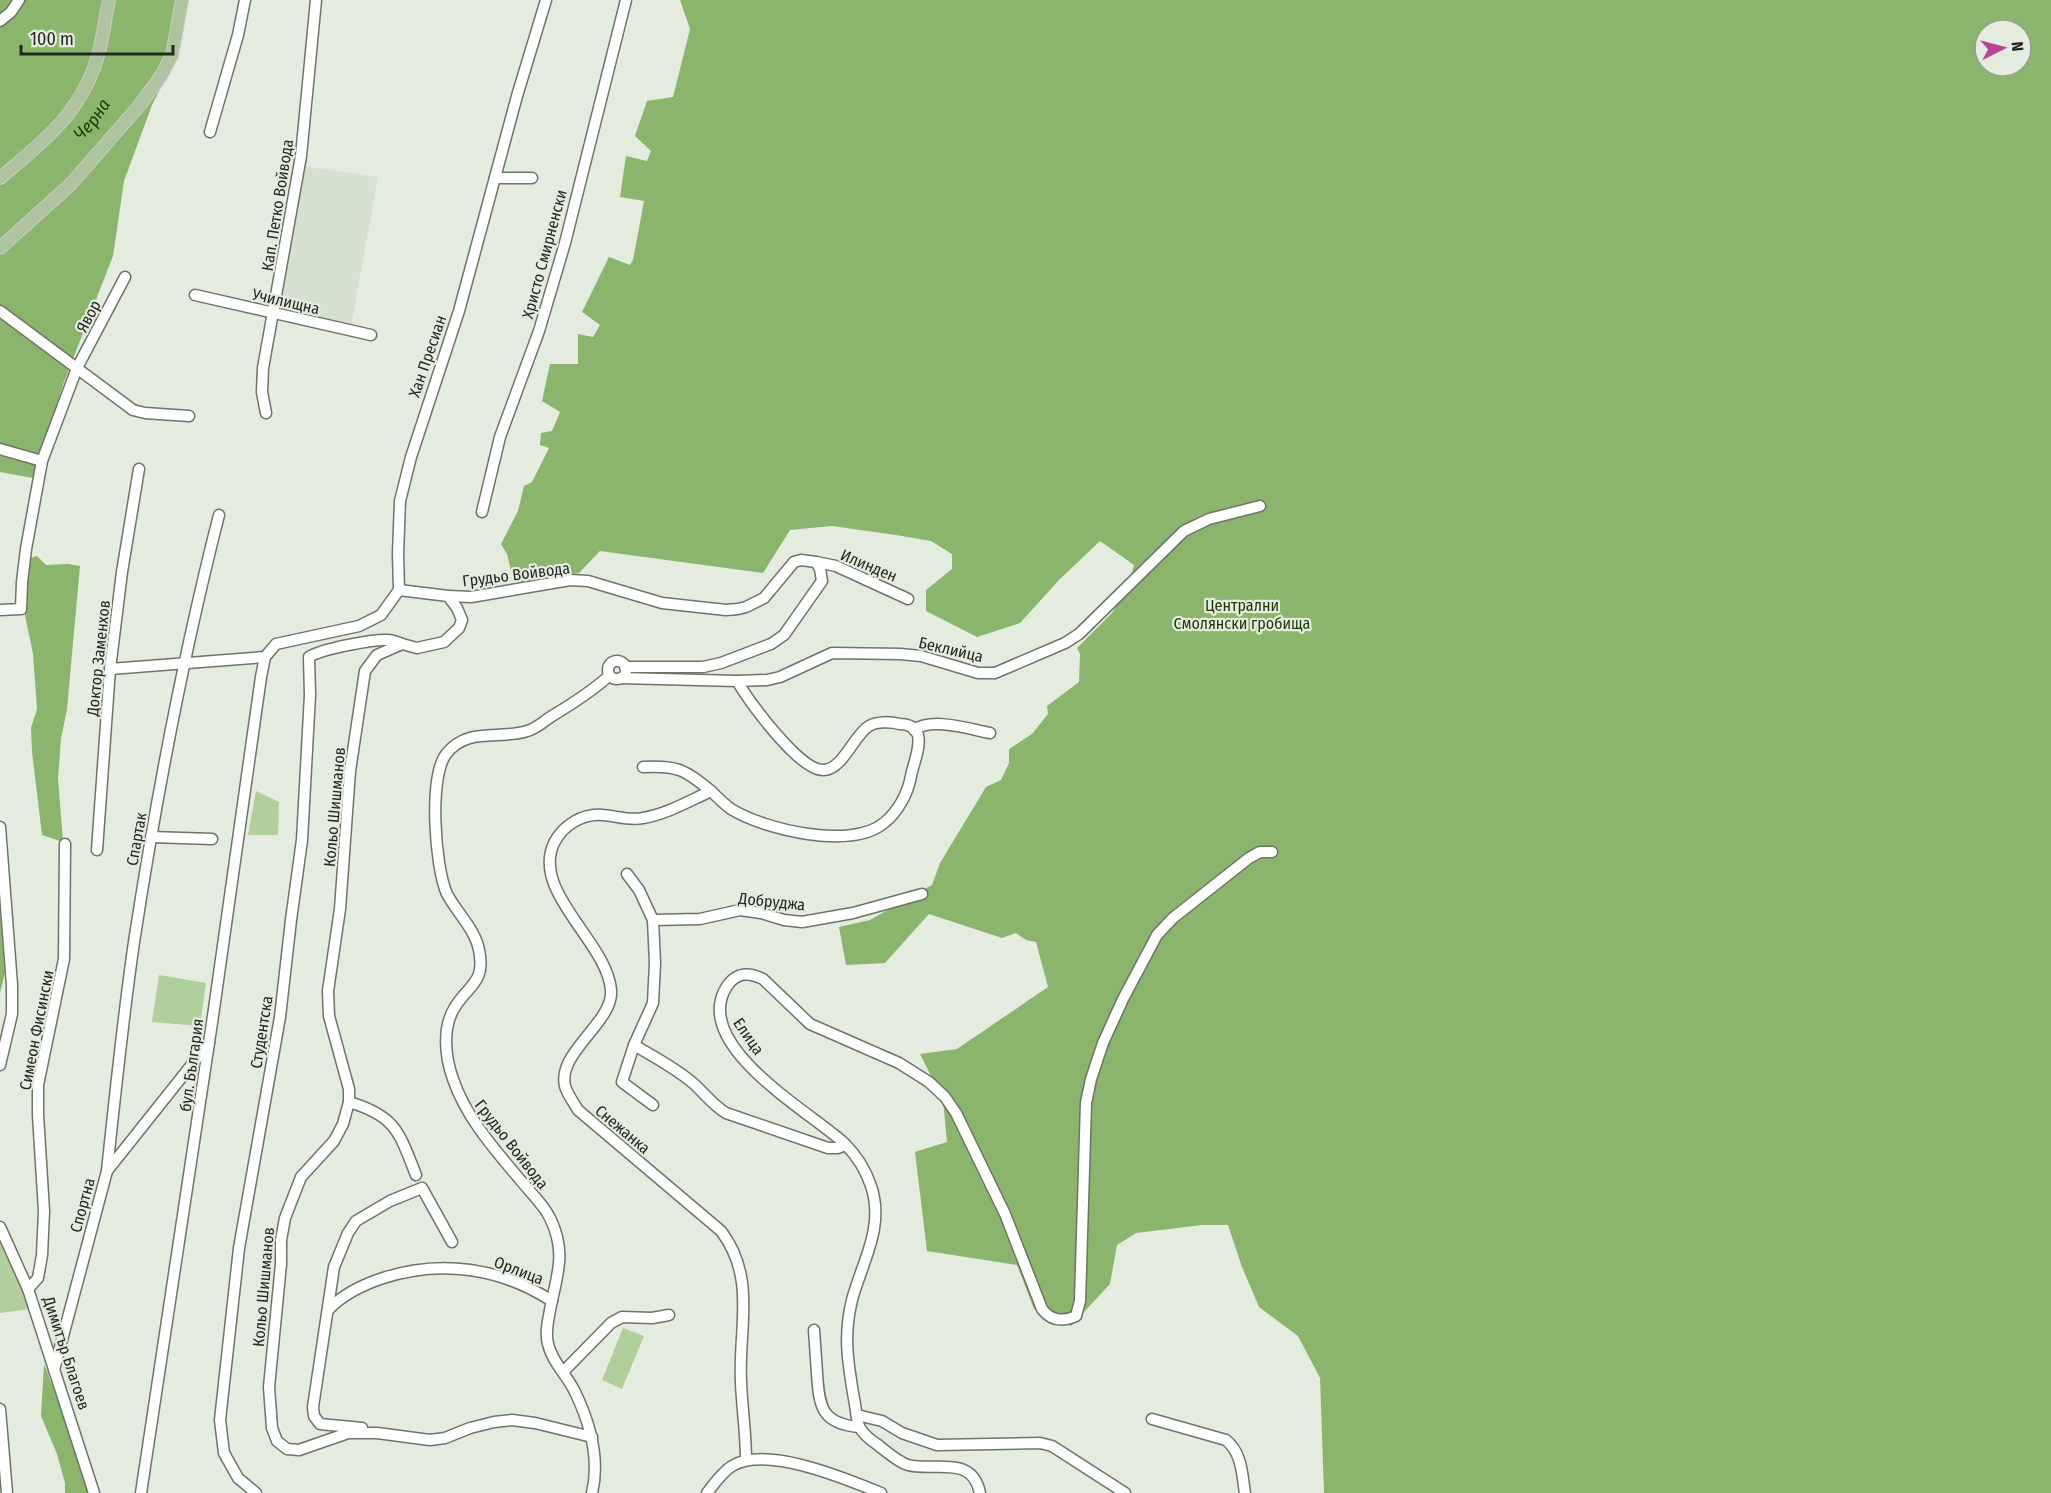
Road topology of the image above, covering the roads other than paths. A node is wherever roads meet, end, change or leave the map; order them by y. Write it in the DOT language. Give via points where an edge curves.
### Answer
graph roads {
  1 [pos="19,0"];
  2 [pos="109,0"];
  3 [pos="182,0"];
  4 [pos="245,0"];
  5 [pos="316,0"];
  6 [pos="546,0"];
  7 [pos="626,0"];
  8 [pos="0,21"];
  9 [pos="210,132"];
  10 [pos="0,178"];
  11 [pos="495,178"];
  12 [pos="532,178"];
  13 [pos="0,248"];
  14 [pos="125,278"];
  15 [pos="195,295"];
  16 [pos="0,311"];
  17 [pos="274,313"];
  18 [pos="371,335"];
  19 [pos="77,368"];
  20 [pos="266,413"];
  21 [pos="189,416"];
  22 [pos="0,449"];
  23 [pos="42,461"];
  24 [pos="139,470"];
  25 [pos="1260,506"];
  26 [pos="482,512"];
  27 [pos="219,515"];
  28 [pos="816,562"];
  29 [pos="397,593"];
  30 [pos="448,596"];
  31 [pos="908,599"];
  32 [pos="0,610"];
  33 [pos="402,644"];
  34 [pos="265,657"];
  35 [pos="185,664"];
  36 [pos="625,667"];
  37 [pos="110,669"];
  38 [pos="609,676"];
  39 [pos="621,678"];
  40 [pos="737,681"];
  41 [pos="914,730"];
  42 [pos="990,733"];
  43 [pos="643,767"];
  44 [pos="711,791"];
  45 [pos="0,827"];
  46 [pos="151,837"];
  47 [pos="212,839"];
  48 [pos="65,844"];
  49 [pos="97,850"];
  50 [pos="1272,852"];
  51 [pos="627,874"];
  52 [pos="922,894"];
  53 [pos="653,920"];
  54 [pos="209,1043"];
  55 [pos="634,1045"];
  56 [pos="0,1065"];
  57 [pos="349,1102"];
  58 [pos="653,1105"];
  59 [pos="845,1145"];
  60 [pos="107,1171"];
  61 [pos="416,1175"];
  62 [pos="0,1227"];
  63 [pos="452,1242"];
  64 [pos="28,1289"];
  65 [pos="552,1301"];
  66 [pos="327,1310"];
  67 [pos="669,1316"];
  68 [pos="814,1330"];
  69 [pos="54,1370"];
  70 [pos="562,1372"];
  71 [pos="0,1409"];
  72 [pos="857,1415"];
  73 [pos="1152,1419"];
  74 [pos="859,1427"];
  75 [pos="377,1433"];
  76 [pos="592,1437"];
  77 [pos="746,1460"];
  78 [pos="7,1493"];
  79 [pos="94,1493"];
  80 [pos="141,1493"];
  81 [pos="256,1493"];
  82 [pos="592,1493"];
  83 [pos="707,1493"];
  84 [pos="881,1493"];
  85 [pos="980,1493"];
  86 [pos="1125,1493"];
  87 [pos="1245,1493"];
  1 -- 8 [label="street"];
  2 -- 10 [label="main road" via="97,58 79,98 60,126"];
  3 -- 13 [label="main road" via="172,55 139,106 71,184"];
  4 -- 9 [label="street"];
  5 -- 17 [label="street, Кап. Петко Войвода" via="301,156"];
  6 -- 11 [label="street, Хан Пресиан"];
  7 -- 26 [label="street, Христо Смирненски" via="565,243 539,331 500,437"];
  11 -- 12 [label="street"];
  11 -- 29 [label="street, Хан Пресиан" via="400,501"];
  14 -- 19 [label="street, Явор"];
  15 -- 17 [label="street, Училищна"];
  16 -- 19 [label="street"];
  17 -- 18 [label="street, Училищна"];
  17 -- 20 [label="street, Кап. Петко Войвода" via="263,368"];
  19 -- 21 [label="street" via="133,410"];
  19 -- 23 [label="street, Явор"];
  22 -- 23 [label="street"];
  23 -- 32 [label="street, Явор" via="26,549 21,609"];
  24 -- 37 [label="street, Доктор Заменхов"];
  25 -- 40 [label="street, Беклийца" via="1209,519 1184,531 1065,644 995,673 921,656 832,653 780,677"];
  27 -- 35 [label="street, Спартак"];
  28 -- 30 [label="street, Грудьо Войвода" via="794,562 764,598 738,609 662,603 588,581 570,580 471,597"];
  28 -- 31 [label="street, Илинден" via="837,566"];
  28 -- 36 [label="street" via="822,581 783,635 771,644 703,667"];
  29 -- 30 [label="street"];
  29 -- 34 [label="street, бул. България" via="381,615 359,626 276,644"];
  30 -- 33 [label="street, Кольо Шишманов" via="462,620 459,628 444,642 417,648"];
  33 -- 57 [label="street, Кольо Шишманов" via="377,655 365,671 350,771 340,909 328,990 329,1016"];
  33 -- 81 [label="street, Студентска" via="386,640 309,657 302,840 280,1017 239,1248 220,1420 224,1453 238,1478"];
  34 -- 35 [label="street"];
  34 -- 54 [label="street, бул. България"];
  35 -- 37 [label="street"];
  35 -- 46 [label="street, Спартак"];
  36 -- 38 [label="street" via="619,662 611,663"];
  36 -- 39 [label="street"];
  37 -- 49 [label="street, Доктор Заменхов"];
  38 -- 39 [label="street"];
  38 -- 65 [label="street, Грудьо Войвода" via="594,690 527,731 472,736 454,746 442,761 436,797 441,879 471,930 479,949 480,966 474,985 455,1005 447,1023 451,1076 461,1101 549,1215 561,1264"];
  39 -- 40 [label="street, Беклийца"];
  40 -- 41 [label="street" via="752,706 790,748 804,762 822,771 838,762 868,726 898,723"];
  41 -- 42 [label="street" via="935,723"];
  41 -- 44 [label="street" via="918,744 909,784 898,808 872,830 836,836 784,829 730,808"];
  43 -- 44 [label="street" via="688,772"];
  44 -- 77 [label="street, Снежанка" via="640,819 600,815 578,819 554,843 550,861 553,886 587,936 605,969 611,990 605,1011 571,1058 565,1086 578,1110 721,1231 731,1244 745,1306 740,1352"];
  45 -- 56 [label="street" via="12,1014"];
  46 -- 47 [label="street"];
  46 -- 60 [label="street, Спартак" via="123,1023"];
  48 -- 64 [label="street, Симеон Фисински" via="64,959 38,1085 44,1211 42,1255 38,1278"];
  50 -- 59 [label="street, Елица" via="1260,852 1249,858 1157,935 1113,1021 1086,1103 1080,1301 1076,1316 1051,1319 1042,1309 1000,1205 956,1113 937,1088 899,1063 810,1024 763,979 753,974 738,976 727,987 720,1006 721,1024 732,1044 762,1078"];
  51 -- 53 [label="street"];
  52 -- 53 [label="street, Добруджа" via="802,922 741,909 700,919"];
  53 -- 55 [label="street" via="653,1003"];
  54 -- 60 [label="street, Спортна"];
  54 -- 80 [label="street, бул. България"];
  55 -- 58 [label="street" via="622,1082"];
  55 -- 59 [label="street" via="685,1076 726,1113 828,1148"];
  57 -- 61 [label="street" via="370,1108 391,1123"];
  57 -- 75 [label="street, Кольо Шишманов" via="334,1141 301,1177 285,1218 269,1387 272,1428 277,1441 293,1450 348,1433"];
  59 -- 72 [label="street, Елица" via="871,1186 876,1223 852,1299 846,1333"];
  60 -- 69 [label="street, Спортна"];
  62 -- 64 [label="street, Димитър Благоев"];
  63 -- 66 [label="street" via="422,1188 390,1201 356,1221 348,1233 334,1267"];
  64 -- 69 [label="street, Димитър Благоев"];
  65 -- 66 [label="street, Орлица" via="532,1288 474,1269 450,1267 405,1271 367,1283"];
  65 -- 70 [label="street, Грудьо Войвода" via="546,1327 548,1344"];
  66 -- 75 [label="street" via="314,1416 320,1424 359,1427"];
  67 -- 70 [label="street" via="622,1317 611,1323"];
  68 -- 74 [label="street" via="818,1396 824,1412 844,1426"];
  69 -- 79 [label="street, Димитър Благоев"];
  70 -- 76 [label="street, Грудьо Войвода" via="575,1392"];
  71 -- 78 [label="street"];
  72 -- 74 [label="street, Елица"];
  72 -- 86 [label="street" via="882,1421 936,1445 1052,1446"];
  73 -- 87 [label="street" via="1226,1440 1239,1458"];
  74 -- 85 [label="street" via="908,1465 960,1468 972,1475"];
  75 -- 76 [label="street, Кольо Шишманов" via="430,1440 512,1420"];
  76 -- 82 [label="street, Грудьо Войвода" via="596,1459"];
  77 -- 83 [label="street" via="721,1474"];
  77 -- 84 [label="street" via="804,1465"];
}
